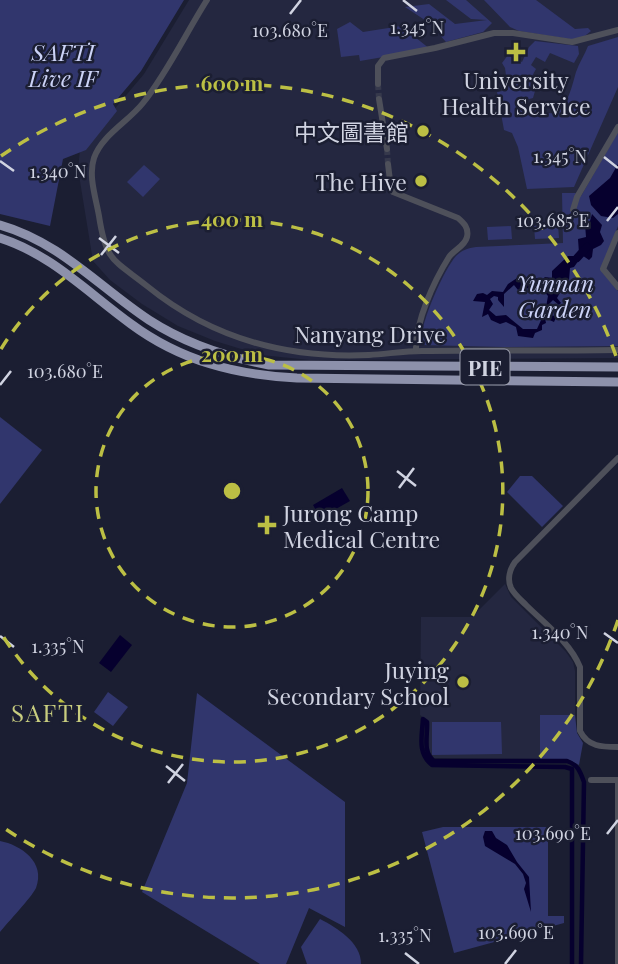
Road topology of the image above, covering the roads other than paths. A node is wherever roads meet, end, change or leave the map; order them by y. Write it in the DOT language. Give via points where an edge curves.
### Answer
graph roads {
  1 [pos="207,0"];
  2 [pos="618,30"];
  3 [pos="378,84"];
  4 [pos="379,99"];
  5 [pos="618,127"];
  6 [pos="387,149"];
  7 [pos="388,164"];
  8 [pos="573,210"];
  9 [pos="0,225"];
  10 [pos="618,233"];
  11 [pos="0,238"];
  12 [pos="618,287"];
  13 [pos="618,350"];
  14 [pos="416,351"];
  15 [pos="618,367"];
  16 [pos="618,382"];
  17 [pos="618,461"];
  18 [pos="618,745"];
  19 [pos="591,780"];
  20 [pos="618,780"];
  21 [pos="618,848"];
  22 [pos="618,900"];
  23 [pos="618,964"];
  1 -- 14 [label="street, Nanyang Drive" via="145,101 94,158 94,190 109,255 199,321 249,343 305,354"];
  2 -- 3 [label="street" via="572,42 508,32 487,34 383,58"];
  4 -- 6 [label="street"];
  5 -- 8 [label="street"];
  7 -- 14 [label="street" via="393,192 458,218 467,231 421,316"];
  9 -- 15 [label="highway, PIE" via="53,247 167,331 233,358 269,365"];
  10 -- 12 [label="street" via="604,272"];
  11 -- 16 [label="highway, PIE" via="48,261 155,340 208,365 266,377"];
  13 -- 14 [label="street, Nanyang Drive"];
  17 -- 18 [label="street" via="517,564 512,581 578,653 584,672 586,734 594,742"];
  19 -- 20 [label="street"];
  20 -- 21 [label="street"];
  21 -- 22 [label="street"];
  22 -- 23 [label="street"];
}
